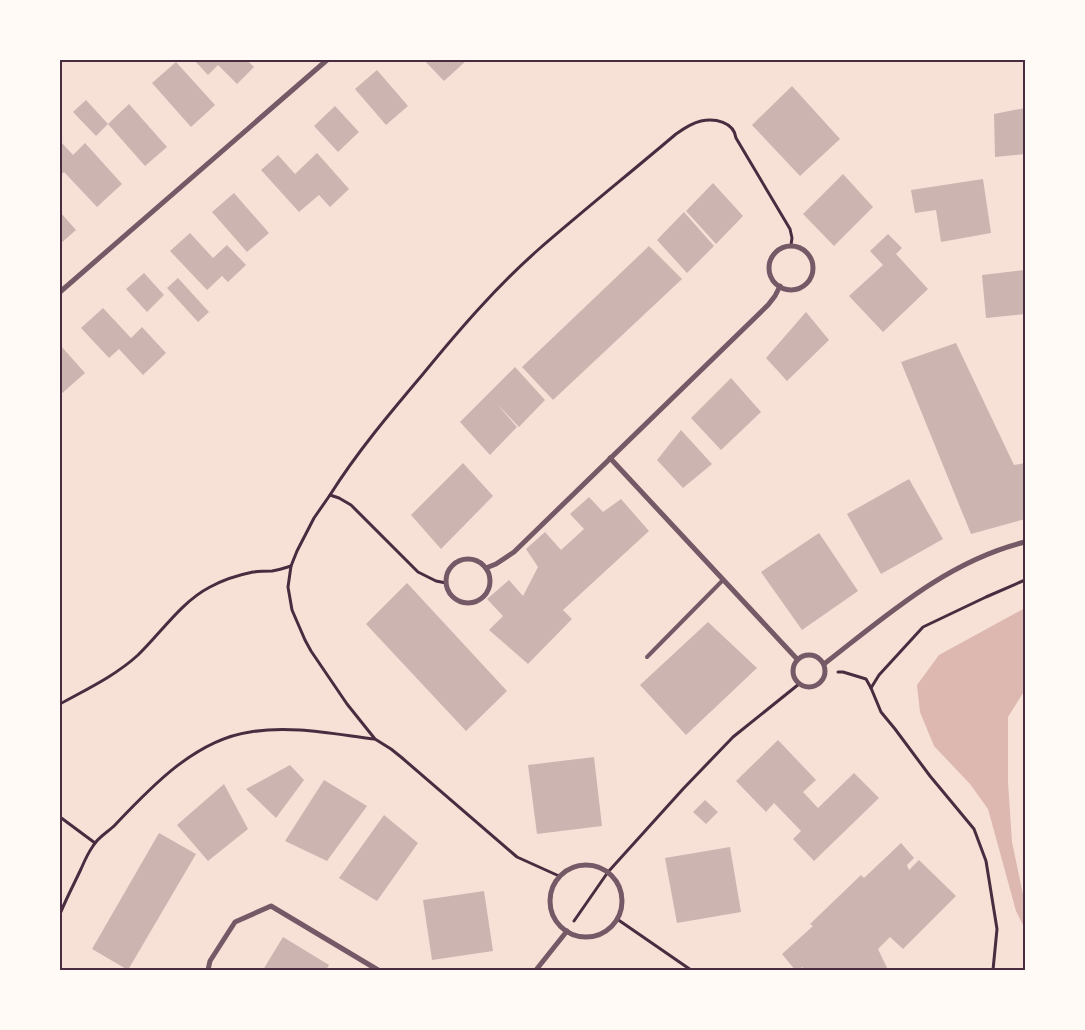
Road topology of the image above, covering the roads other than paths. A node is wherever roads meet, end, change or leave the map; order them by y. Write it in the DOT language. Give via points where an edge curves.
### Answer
graph roads {
  1 [pos="328,60"];
  2 [pos="780,286"];
  3 [pos="60,292"];
  4 [pos="610,458"];
  5 [pos="1025,542"];
  6 [pos="486,568"];
  7 [pos="723,580"];
  8 [pos="647,657"];
  9 [pos="797,659"];
  10 [pos="824,664"];
  11 [pos="567,932"];
  12 [pos="208,970"];
  13 [pos="378,970"];
  14 [pos="536,970"];
  1 -- 3 [label="street"];
  2 -- 2 [label="street" via="771,276 770,263 777,251 798,246 805,250 813,263 811,278 793,290"];
  2 -- 4 [label="street" via="768,306"];
  4 -- 6 [label="street" via="514,552"];
  4 -- 7 [label="street"];
  5 -- 10 [label="street" via="960,566 916,593"];
  6 -- 6 [label="street" via="490,583 483,597 470,603 451,596 446,577 448,570 459,560 474,560"];
  7 -- 8 [label="lane"];
  7 -- 9 [label="street"];
  9 -- 10 [label="street" via="813,655"];
  9 -- 10 [label="street" via="793,676 804,686 816,686 823,679"];
  11 -- 11 [label="street" via="557,923 549,902 559,876 572,867 585,864 608,872 618,884 622,899 617,919 605,932 593,936"];
  11 -- 14 [label="street"];
  12 -- 13 [label="street" via="210,961 235,922 271,906"];
}
